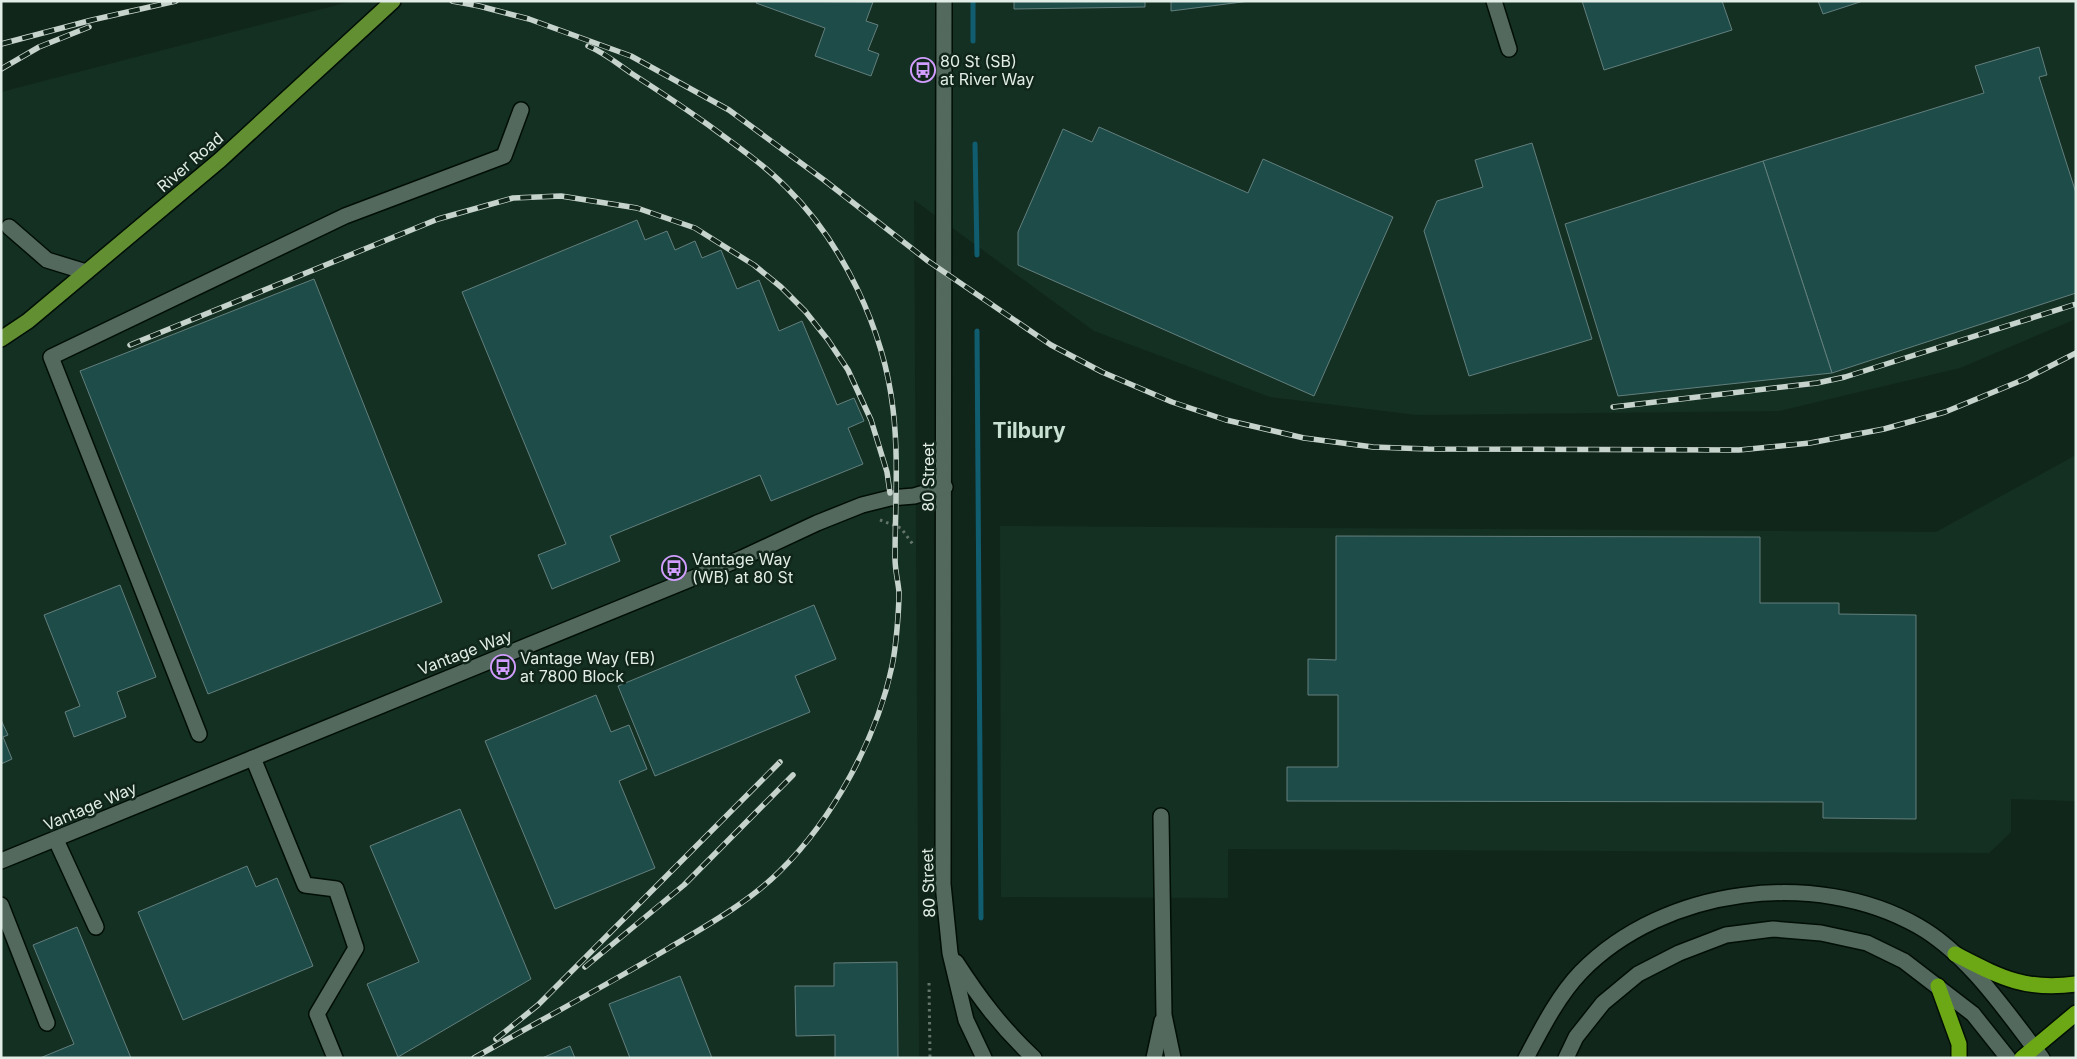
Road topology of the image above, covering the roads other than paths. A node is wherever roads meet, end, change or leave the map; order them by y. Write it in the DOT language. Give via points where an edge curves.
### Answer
graph roads {
  1 [pos="393,1"];
  2 [pos="944,1"];
  3 [pos="1494,1"];
  4 [pos="1510,49"];
  5 [pos="521,110"];
  6 [pos="9,228"];
  7 [pos="86,272"];
  8 [pos="1,339"];
  9 [pos="945,487"];
  10 [pos="199,734"];
  11 [pos="253,758"];
  12 [pos="1161,816"];
  13 [pos="56,840"];
  14 [pos="1,861"];
  15 [pos="1,905"];
  16 [pos="96,928"];
  17 [pos="950,952"];
  18 [pos="1956,954"];
  19 [pos="2076,984"];
  20 [pos="1938,986"];
  21 [pos="2076,1012"];
  22 [pos="1164,1015"];
  23 [pos="47,1023"];
  24 [pos="2039,1053"];
  25 [pos="335,1058"];
  26 [pos="984,1058"];
  27 [pos="1034,1058"];
  28 [pos="1154,1058"];
  29 [pos="1173,1058"];
  30 [pos="1526,1058"];
  31 [pos="1566,1058"];
  32 [pos="1959,1058"];
  33 [pos="2008,1058"];
  34 [pos="2022,1058"];
  1 -- 7 [label="main road, River Road" via="220,160"];
  2 -- 9 [label="street, 80 Street"];
  3 -- 4 [label="street"];
  5 -- 10 [label="street" via="504,156 345,216 51,358"];
  6 -- 7 [label="street" via="47,260"];
  7 -- 8 [label="main road, River Road" via="28,321"];
  9 -- 11 [label="street, Vantage Way" via="862,505 742,558"];
  9 -- 17 [label="street, 80 Street" via="943,884"];
  11 -- 13 [label="street, Vantage Way"];
  11 -- 25 [label="street" via="305,885 336,889 356,948 318,1014"];
  12 -- 22 [label="street"];
  13 -- 14 [label="street, Vantage Way"];
  13 -- 16 [label="street"];
  15 -- 23 [label="street"];
  17 -- 26 [label="street, 80 Street" via="966,1020"];
  17 -- 27 [label="street, 80 Street" via="983,1004"];
  18 -- 19 [label="highway" via="1998,976 2027,985"];
  18 -- 24 [label="street"];
  18 -- 30 [label="street" via="1919,926 1876,906 1825,895 1773,892 1723,897 1668,915 1617,942 1581,972 1549,1015"];
  20 -- 31 [label="street" via="1904,961 1867,943 1821,933 1772,929 1726,935 1679,953 1638,974 1603,1003 1576,1037"];
  20 -- 32 [label="highway" via="1959,1044"];
  20 -- 33 [label="street" via="1973,1014"];
  21 -- 24 [label="highway"];
  22 -- 28 [label="street"];
  22 -- 29 [label="street"];
  24 -- 34 [label="highway"];
}
